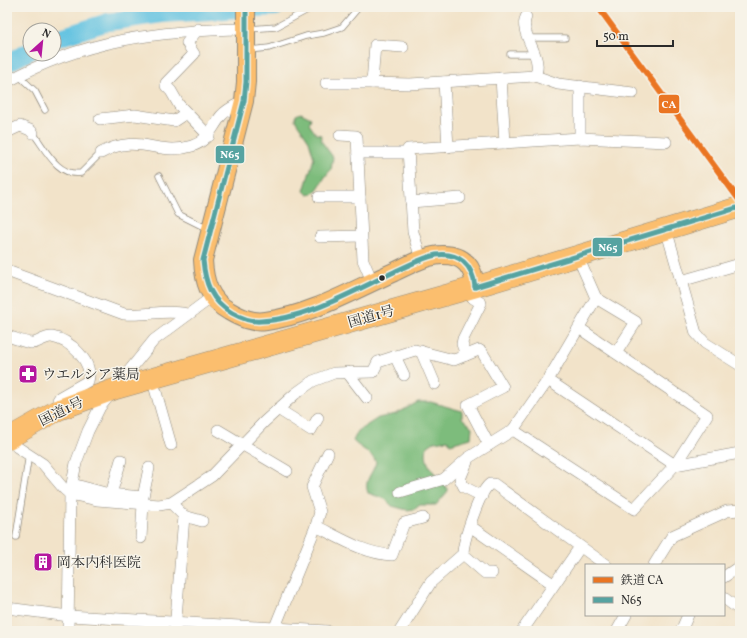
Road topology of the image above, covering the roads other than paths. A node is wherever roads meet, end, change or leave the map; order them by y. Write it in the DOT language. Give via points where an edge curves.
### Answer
graph roads {
  1 [pos="313,7"];
  2 [pos="359,7"];
  3 [pos="526,17"];
  4 [pos="246,20"];
  5 [pos="198,29"];
  6 [pos="529,38"];
  7 [pos="565,38"];
  8 [pos="404,47"];
  9 [pos="246,50"];
  10 [pos="510,54"];
  11 [pos="534,54"];
  12 [pos="18,75"];
  13 [pos="535,76"];
  14 [pos="501,78"];
  15 [pos="7,82"];
  16 [pos="444,82"];
  17 [pos="326,83"];
  18 [pos="372,83"];
  19 [pos="580,86"];
  20 [pos="634,92"];
  21 [pos="244,101"];
  22 [pos="45,110"];
  23 [pos="186,113"];
  24 [pos="100,119"];
  25 [pos="7,132"];
  26 [pos="33,133"];
  27 [pos="340,135"];
  28 [pos="209,136"];
  29 [pos="580,138"];
  30 [pos="666,142"];
  31 [pos="505,143"];
  32 [pos="448,147"];
  33 [pos="101,153"];
  34 [pos="358,153"];
  35 [pos="408,153"];
  36 [pos="159,176"];
  37 [pos="319,197"];
  38 [pos="360,197"];
  39 [pos="460,198"];
  40 [pos="411,202"];
  41 [pos="740,207"];
  42 [pos="666,229"];
  43 [pos="209,230"];
  44 [pos="361,236"];
  45 [pos="320,237"];
  46 [pos="577,255"];
  47 [pos="421,260"];
  48 [pos="740,264"];
  49 [pos="7,271"];
  50 [pos="681,281"];
  51 [pos="372,282"];
  52 [pos="475,287"];
  53 [pos="212,297"];
  54 [pos="596,298"];
  55 [pos="187,314"];
  56 [pos="579,328"];
  57 [pos="7,336"];
  58 [pos="421,351"];
  59 [pos="616,353"];
  60 [pos="466,355"];
  61 [pos="395,356"];
  62 [pos="740,366"];
  63 [pos="347,372"];
  64 [pos="404,375"];
  65 [pos="152,378"];
  66 [pos="548,380"];
  67 [pos="435,384"];
  68 [pos="114,388"];
  69 [pos="367,398"];
  70 [pos="59,409"];
  71 [pos="278,409"];
  72 [pos="318,418"];
  73 [pos="218,430"];
  74 [pos="514,430"];
  75 [pos="12,443"];
  76 [pos="243,444"];
  77 [pos="489,444"];
  78 [pos="171,445"];
  79 [pos="328,453"];
  80 [pos="740,453"];
  81 [pos="29,454"];
  82 [pos="468,458"];
  83 [pos="121,460"];
  84 [pos="675,465"];
  85 [pos="149,468"];
  86 [pos="287,471"];
  87 [pos="71,489"];
  88 [pos="400,492"];
  89 [pos="111,494"];
  90 [pos="482,496"];
  91 [pos="171,503"];
  92 [pos="143,504"];
  93 [pos="740,510"];
  94 [pos="184,516"];
  95 [pos="423,518"];
  96 [pos="202,521"];
  97 [pos="316,526"];
  98 [pos="470,526"];
  99 [pos="16,537"];
  100 [pos="141,538"];
  101 [pos="580,547"];
  102 [pos="463,554"];
  103 [pos="605,564"];
  104 [pos="655,564"];
  105 [pos="740,566"];
  106 [pos="492,573"];
  107 [pos="725,576"];
  108 [pos="553,584"];
  109 [pos="725,599"];
  110 [pos="7,608"];
  111 [pos="740,610"];
  112 [pos="69,616"];
  113 [pos="625,616"];
  114 [pos="688,616"];
  115 [pos="175,627"];
  116 [pos="280,629"];
  117 [pos="68,631"];
  118 [pos="327,631"];
  119 [pos="400,631"];
  120 [pos="522,631"];
  121 [pos="617,631"];
  122 [pos="681,631"];
  1 -- 4 [label="lane" via="276,27"];
  2 -- 9 [label="lane" via="345,25 269,48"];
  3 -- 6 [label="street" via="524,22"];
  4 -- 5 [label="street"];
  4 -- 9 [label="main road"];
  5 -- 12 [label="street" via="159,33 87,47"];
  5 -- 23 [label="street" via="187,44 194,54 166,83"];
  6 -- 7 [label="lane"];
  6 -- 11 [label="street"];
  8 -- 18 [label="street" via="375,45"];
  9 -- 21 [label="main road"];
  10 -- 11 [label="lane"];
  11 -- 13 [label="street" via="539,66"];
  12 -- 15 [label="street"];
  12 -- 22 [label="lane" via="35,91"];
  13 -- 14 [label="street"];
  13 -- 19 [label="street" via="549,82"];
  14 -- 16 [label="street"];
  14 -- 31 [label="street"];
  16 -- 18 [label="street"];
  16 -- 32 [label="street"];
  17 -- 18 [label="street"];
  19 -- 20 [label="street"];
  19 -- 29 [label="street"];
  21 -- 28 [label="street" via="232,106 222,115"];
  21 -- 43 [label="main road"];
  23 -- 24 [label="street" via="174,121 135,115"];
  23 -- 28 [label="street"];
  25 -- 26 [label="street" via="20,126"];
  26 -- 33 [label="lane" via="52,161 73,173 82,173"];
  27 -- 34 [label="street" via="356,136"];
  28 -- 33 [label="street" via="182,149 132,143"];
  29 -- 30 [label="street"];
  29 -- 31 [label="street"];
  31 -- 32 [label="street"];
  32 -- 35 [label="street" via="408,149"];
  34 -- 35 [label="street"];
  34 -- 38 [label="street"];
  35 -- 40 [label="street"];
  36 -- 43 [label="lane" via="178,214"];
  37 -- 38 [label="street"];
  38 -- 44 [label="street"];
  39 -- 40 [label="street"];
  40 -- 47 [label="street" via="414,232"];
  41 -- 42 [label="highway, 国道1号"];
  42 -- 46 [label="highway, 国道1号"];
  42 -- 50 [label="street"];
  43 -- 53 [label="main road" via="203,260 206,284"];
  44 -- 45 [label="street"];
  44 -- 51 [label="street" via="363,260"];
  46 -- 52 [label="highway, 国道1号"];
  46 -- 54 [label="street"];
  47 -- 51 [label="main road"];
  47 -- 52 [label="main road" via="443,255 459,259 471,268"];
  48 -- 50 [label="street"];
  49 -- 55 [label="street" via="124,314 176,311"];
  50 -- 62 [label="street" via="699,338"];
  51 -- 53 [label="main road" via="325,303 266,321 253,322 239,317 223,308"];
  52 -- 60 [label="street" via="473,298 481,303 463,338 462,344"];
  52 -- 65 [label="highway, 国道1号"];
  53 -- 55 [label="street"];
  54 -- 56 [label="street"];
  54 -- 59 [label="street" via="636,322"];
  55 -- 68 [label="street" via="154,340"];
  56 -- 59 [label="street"];
  56 -- 66 [label="street"];
  57 -- 70 [label="street" via="32,343 44,338 59,339 71,346 84,360 90,372 88,381 60,397"];
  58 -- 60 [label="street" via="454,360"];
  58 -- 61 [label="street" via="415,350"];
  58 -- 67 [label="street"];
  59 -- 84 [label="street" via="707,415"];
  60 -- 77 [label="street" via="473,351 482,352 503,387 468,405"];
  61 -- 63 [label="street" via="378,362 373,372"];
  61 -- 64 [label="street"];
  63 -- 69 [label="street"];
  63 -- 71 [label="street" via="334,373 313,382 294,394"];
  65 -- 68 [label="highway, 国道1号"];
  65 -- 78 [label="street"];
  66 -- 74 [label="street"];
  66 -- 84 [label="street"];
  68 -- 70 [label="highway, 国道1号"];
  68 -- 87 [label="street" via="100,407 88,431 76,463"];
  70 -- 75 [label="highway, 国道1号"];
  71 -- 72 [label="street" via="311,430"];
  71 -- 76 [label="street"];
  73 -- 76 [label="street"];
  74 -- 77 [label="street"];
  74 -- 84 [label="street" via="634,510"];
  75 -- 81 [label="street"];
  76 -- 86 [label="street"];
  76 -- 91 [label="street" via="212,476"];
  77 -- 82 [label="street"];
  79 -- 97 [label="street" via="312,486 320,512"];
  80 -- 84 [label="street"];
  81 -- 87 [label="street" via="43,464 64,489"];
  81 -- 99 [label="lane"];
  82 -- 88 [label="street" via="444,479"];
  82 -- 90 [label="street" via="460,479 464,487"];
  83 -- 89 [label="street"];
  85 -- 89 [label="street" via="143,497"];
  87 -- 89 [label="street"];
  87 -- 92 [label="street" via="97,500"];
  87 -- 112 [label="street"];
  90 -- 98 [label="street"];
  90 -- 101 [label="street" via="488,485 494,484"];
  91 -- 92 [label="street"];
  91 -- 94 [label="street"];
  92 -- 100 [label="street"];
  93 -- 104 [label="street" via="727,511 672,536"];
  94 -- 96 [label="street"];
  94 -- 115 [label="street"];
  95 -- 97 [label="street" via="404,523 392,555 359,547"];
  97 -- 116 [label="street"];
  98 -- 102 [label="street" via="464,539"];
  98 -- 108 [label="street"];
  101 -- 103 [label="street"];
  101 -- 108 [label="street"];
  102 -- 106 [label="street" via="485,573"];
  102 -- 119 [label="street" via="431,582"];
  105 -- 107 [label="street"];
  108 -- 120 [label="street"];
  109 -- 111 [label="street"];
  110 -- 112 [label="street"];
  112 -- 115 [label="street"];
  112 -- 117 [label="street"];
  113 -- 121 [label="street"];
  114 -- 122 [label="street"];
  115 -- 116 [label="street"];
  116 -- 118 [label="street"];
}
